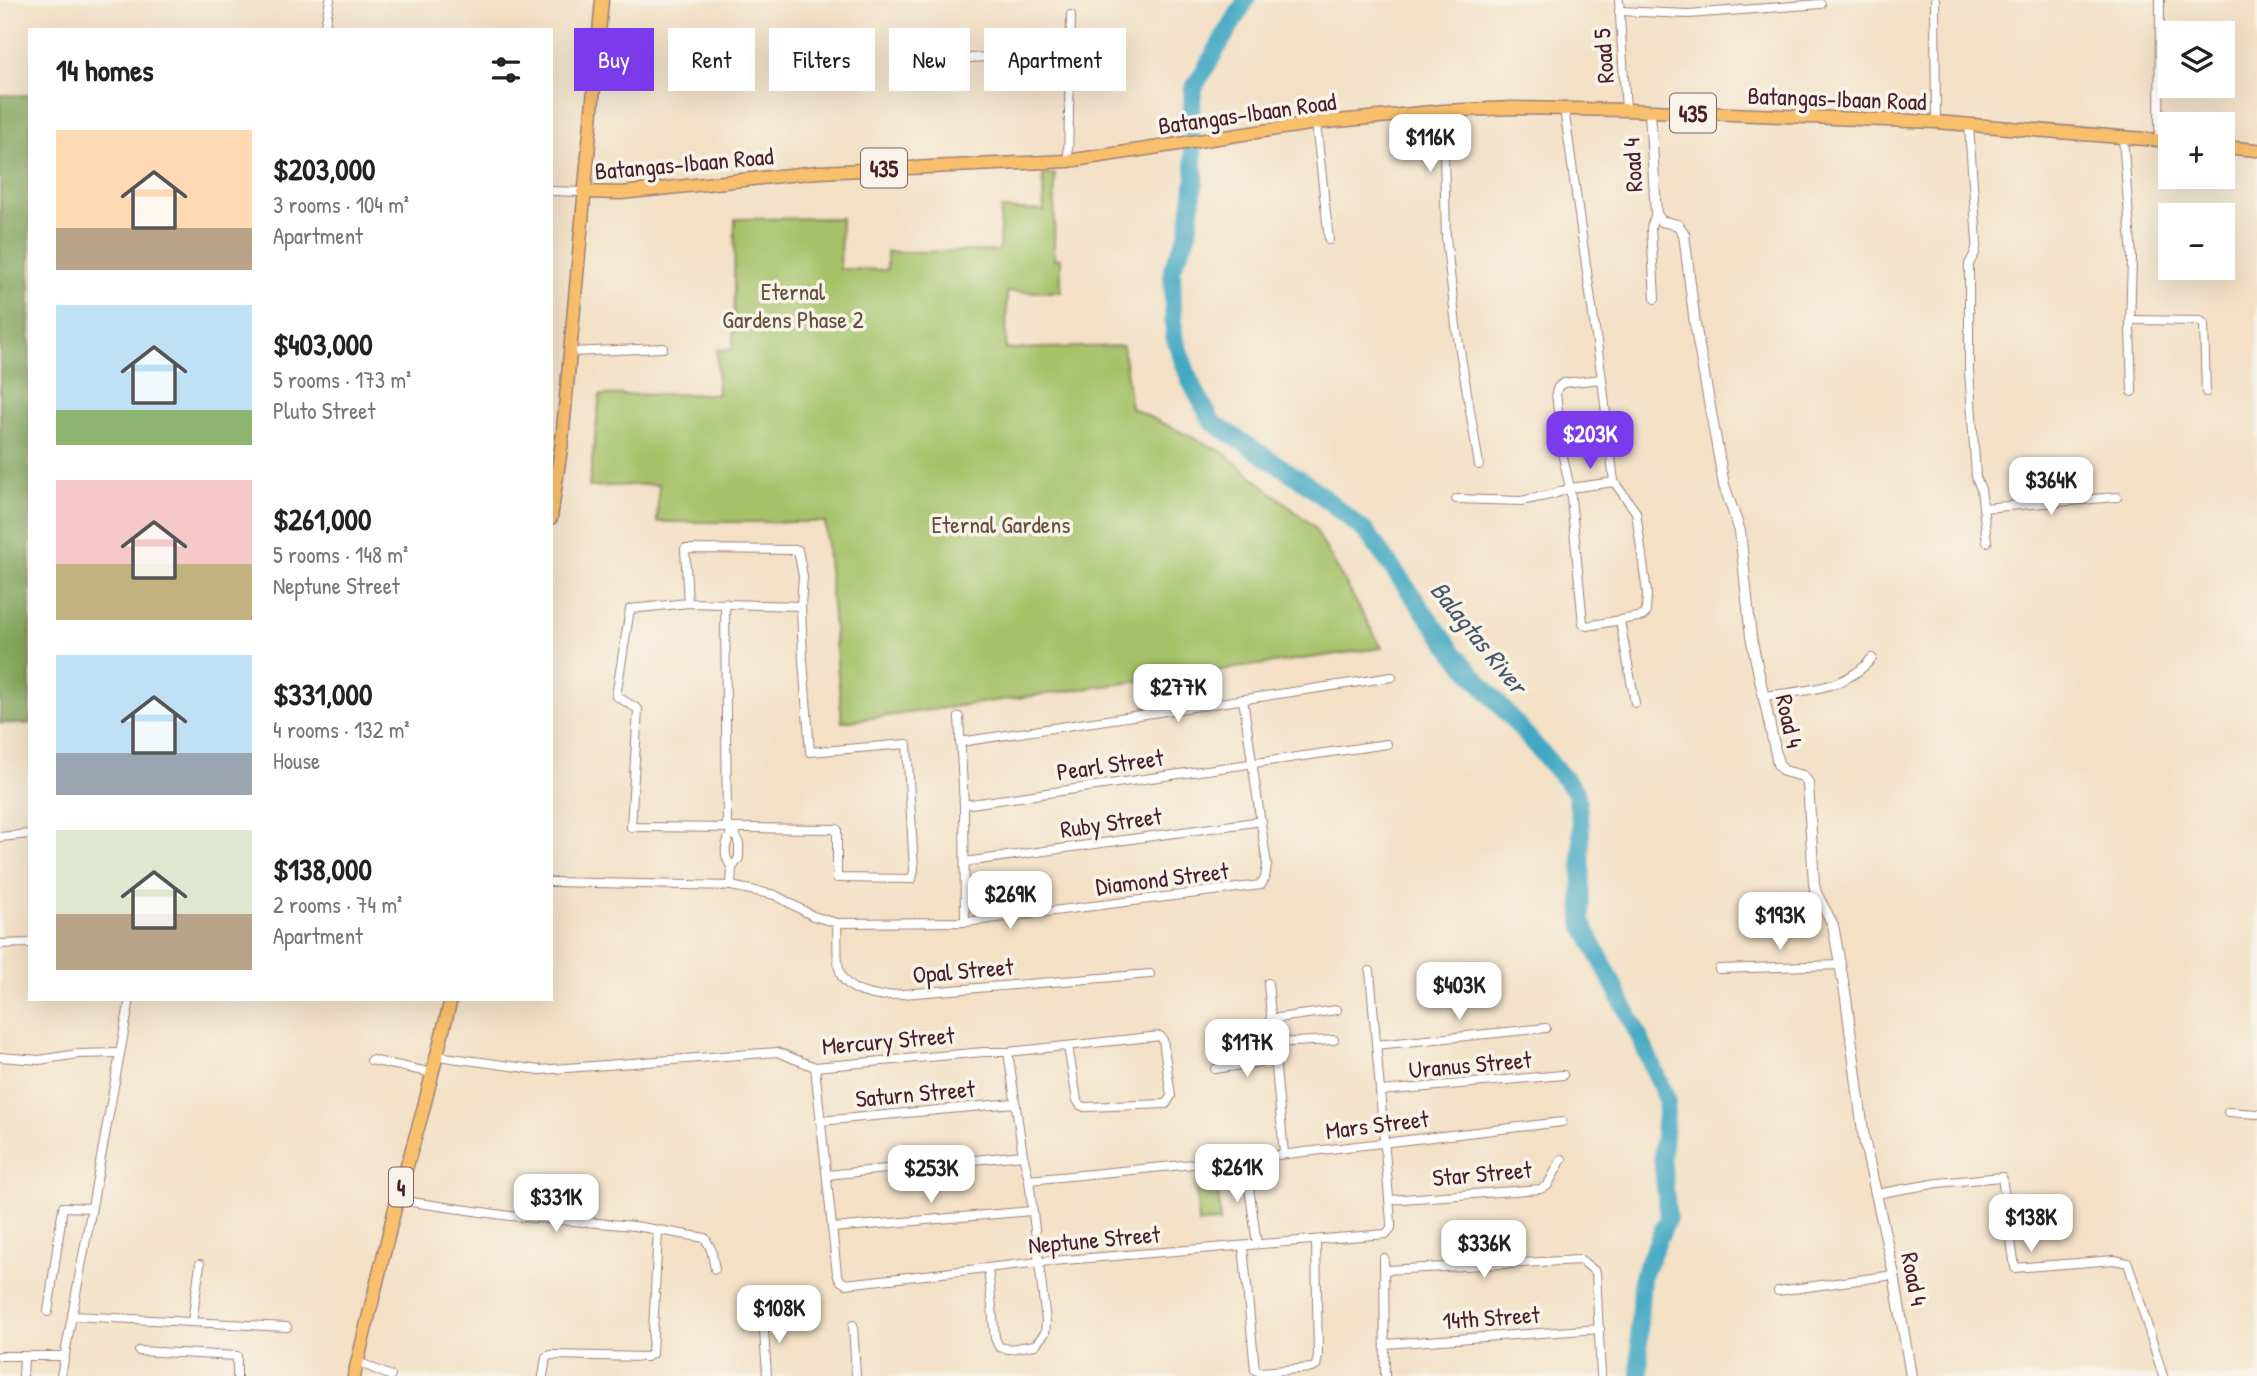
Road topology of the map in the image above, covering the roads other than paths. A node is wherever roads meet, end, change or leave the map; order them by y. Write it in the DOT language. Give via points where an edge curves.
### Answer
graph roads {
  1 [pos="330,0"];
  2 [pos="602,0"];
  3 [pos="1619,0"];
  4 [pos="1935,0"];
  5 [pos="2160,0"];
  6 [pos="1821,4"];
  7 [pos="1619,11"];
  8 [pos="1071,15"];
  9 [pos="324,28"];
  10 [pos="1071,28"];
  11 [pos="984,57"];
  12 [pos="971,58"];
  13 [pos="1069,91"];
  14 [pos="1564,108"];
  15 [pos="1626,110"];
  16 [pos="1443,111"];
  17 [pos="1650,111"];
  18 [pos="2164,112"];
  19 [pos="1936,122"];
  20 [pos="1316,123"];
  21 [pos="1969,126"];
  22 [pos="2123,137"];
  23 [pos="2158,140"];
  24 [pos="2235,148"];
  25 [pos="2257,150"];
  26 [pos="1068,161"];
  27 [pos="553,191"];
  28 [pos="583,192"];
  29 [pos="1656,214"];
  30 [pos="1329,240"];
  31 [pos="1655,299"];
  32 [pos="2130,320"];
  33 [pos="663,348"];
  34 [pos="570,352"];
  35 [pos="1602,379"];
  36 [pos="2206,391"];
  37 [pos="2132,393"];
  38 [pos="1479,465"];
  39 [pos="1614,482"];
  40 [pos="1570,488"];
  41 [pos="2117,497"];
  42 [pos="1456,499"];
  43 [pos="553,505"];
  44 [pos="1983,508"];
  45 [pos="1987,542"];
  46 [pos="688,603"];
  47 [pos="725,603"];
  48 [pos="802,606"];
  49 [pos="1620,621"];
  50 [pos="1872,658"];
  51 [pos="1392,677"];
  52 [pos="1764,696"];
  53 [pos="1243,699"];
  54 [pos="1635,703"];
  55 [pos="958,717"];
  56 [pos="960,742"];
  57 [pos="1387,744"];
  58 [pos="1252,763"];
  59 [pos="964,804"];
  60 [pos="1262,821"];
  61 [pos="730,828"];
  62 [pos="28,834"];
  63 [pos="0,836"];
  64 [pos="965,862"];
  65 [pos="732,868"];
  66 [pos="553,882"];
  67 [pos="731,886"];
  68 [pos="965,922"];
  69 [pos="837,923"];
  70 [pos="28,943"];
  71 [pos="0,944"];
  72 [pos="1841,965"];
  73 [pos="1719,969"];
  74 [pos="1370,971"];
  75 [pos="1150,974"];
  76 [pos="1268,983"];
  77 [pos="130,1001"];
  78 [pos="451,1001"];
  79 [pos="1337,1010"];
  80 [pos="1270,1019"];
  81 [pos="1546,1028"];
  82 [pos="1334,1040"];
  83 [pos="1272,1043"];
  84 [pos="1376,1045"];
  85 [pos="1068,1046"];
  86 [pos="1008,1052"];
  87 [pos="118,1053"];
  88 [pos="437,1056"];
  89 [pos="0,1057"];
  90 [pos="1273,1059"];
  91 [pos="371,1060"];
  92 [pos="815,1068"];
  93 [pos="1215,1069"];
  94 [pos="433,1073"];
  95 [pos="1563,1075"];
  96 [pos="1381,1091"];
  97 [pos="1014,1103"];
  98 [pos="2228,1112"];
  99 [pos="2257,1114"];
  100 [pos="820,1121"];
  101 [pos="1562,1122"];
  102 [pos="1385,1143"];
  103 [pos="1284,1154"];
  104 [pos="1023,1155"];
  105 [pos="1245,1159"];
  106 [pos="1562,1159"];
  107 [pos="827,1174"];
  108 [pos="1029,1180"];
  109 [pos="1876,1194"];
  110 [pos="397,1200"];
  111 [pos="1389,1200"];
  112 [pos="91,1208"];
  113 [pos="1032,1211"];
  114 [pos="833,1228"];
  115 [pos="658,1230"];
  116 [pos="1316,1241"];
  117 [pos="1257,1244"];
  118 [pos="1243,1246"];
  119 [pos="1384,1258"];
  120 [pos="1040,1262"];
  121 [pos="200,1264"];
  122 [pos="988,1268"];
  123 [pos="715,1269"];
  124 [pos="1385,1270"];
  125 [pos="1894,1275"];
  126 [pos="1778,1291"];
  127 [pos="48,1312"];
  128 [pos="73,1316"];
  129 [pos="763,1316"];
  130 [pos="192,1322"];
  131 [pos="853,1325"];
  132 [pos="288,1327"];
  133 [pos="1600,1329"];
  134 [pos="1385,1344"];
  135 [pos="139,1351"];
  136 [pos="0,1356"];
  137 [pos="65,1356"];
  138 [pos="24,1357"];
  139 [pos="356,1361"];
  140 [pos="23,1376"];
  141 [pos="61,1376"];
  142 [pos="237,1376"];
  143 [pos="354,1376"];
  144 [pos="391,1376"];
  145 [pos="543,1376"];
  146 [pos="767,1376"];
  147 [pos="856,1376"];
  148 [pos="1385,1376"];
  149 [pos="1601,1376"];
  150 [pos="1911,1376"];
  151 [pos="2163,1376"];
  1 -- 9 [label="street"];
  2 -- 28 [label="main road"];
  3 -- 7 [label="street, Road 5"];
  4 -- 19 [label="street"];
  5 -- 18 [label="street"];
  6 -- 7 [label="street" via="1688,14"];
  7 -- 15 [label="street, Road 5"];
  8 -- 10 [label="street"];
  11 -- 12 [label="street"];
  13 -- 26 [label="street"];
  14 -- 15 [label="main road, Batangas-Ibaan Road / 435"];
  14 -- 16 [label="main road, Batangas-Ibaan Road / 435"];
  14 -- 35 [label="street"];
  15 -- 17 [label="main road, Batangas-Ibaan Road / 435"];
  16 -- 20 [label="main road, Batangas-Ibaan Road / 435"];
  16 -- 38 [label="street" via="1446,237"];
  17 -- 19 [label="main road, Batangas-Ibaan Road / 435"];
  17 -- 29 [label="street, Road 4"];
  19 -- 21 [label="main road, Batangas-Ibaan Road / 435"];
  20 -- 26 [label="main road, Batangas-Ibaan Road / 435"];
  20 -- 30 [label="street"];
  21 -- 22 [label="main road, Batangas-Ibaan Road / 435"];
  21 -- 44 [label="street" via="1977,242 1969,264 1969,370 1976,477"];
  22 -- 23 [label="main road, Batangas-Ibaan Road / 435"];
  22 -- 32 [label="street" via="2132,258"];
  24 -- 25 [label="main road"];
  26 -- 28 [label="main road, Batangas-Ibaan Road / 435" via="818,172 621,193"];
  27 -- 28 [label="street"];
  28 -- 34 [label="main road"];
  29 -- 31 [label="street" via="1651,227"];
  29 -- 52 [label="street, Road 4" via="1661,221 1678,225 1684,234 1695,324 1724,485 1740,531 1747,612"];
  32 -- 36 [label="street" via="2201,321"];
  32 -- 37 [label="street"];
  33 -- 34 [label="street"];
  34 -- 43 [label="main road"];
  35 -- 39 [label="street"];
  35 -- 40 [label="street" via="1563,383 1556,393"];
  39 -- 40 [label="street"];
  39 -- 49 [label="street" via="1636,512 1647,593 1646,614"];
  40 -- 42 [label="street" via="1521,501"];
  40 -- 49 [label="street" via="1583,623"];
  41 -- 44 [label="street"];
  44 -- 45 [label="street"];
  46 -- 47 [label="street"];
  46 -- 48 [label="street" via="685,549 798,550"];
  46 -- 61 [label="street" via="630,609 616,696 638,709 631,827"];
  47 -- 48 [label="street"];
  47 -- 61 [label="street"];
  48 -- 61 [label="street" via="810,752 907,744 912,879 836,878 837,829"];
  49 -- 54 [label="street"];
  50 -- 52 [label="street" via="1841,681"];
  51 -- 53 [label="street"];
  52 -- 72 [label="street, Road 4" via="1780,768 1802,775 1808,783 1814,884 1833,925"];
  53 -- 56 [label="street"];
  53 -- 58 [label="street, Diamond Street"];
  55 -- 56 [label="street"];
  56 -- 59 [label="street"];
  57 -- 58 [label="street, Pearl Street"];
  58 -- 59 [label="street, Pearl Street"];
  58 -- 60 [label="street, Diamond Street"];
  59 -- 64 [label="street"];
  60 -- 64 [label="street, Ruby Street"];
  60 -- 68 [label="street, Diamond Street" via="1267,865 1261,885"];
  61 -- 65 [label="street" via="725,859"];
  61 -- 65 [label="street" via="739,844 739,858"];
  62 -- 63 [label="street"];
  64 -- 68 [label="street"];
  65 -- 67 [label="street"];
  66 -- 67 [label="street, Diamond Street"];
  67 -- 69 [label="street, Diamond Street" via="775,895"];
  68 -- 69 [label="street, Diamond Street"];
  69 -- 75 [label="street, Opal Street" via="839,971 845,984 859,993 878,996"];
  70 -- 71 [label="street"];
  72 -- 73 [label="street"];
  72 -- 109 [label="street, Road 4" via="1864,1139"];
  74 -- 84 [label="street, Neptune Street"];
  76 -- 80 [label="street"];
  77 -- 87 [label="street"];
  78 -- 88 [label="main road, 4"];
  79 -- 80 [label="street"];
  80 -- 83 [label="street"];
  81 -- 84 [label="street"];
  82 -- 83 [label="street"];
  83 -- 90 [label="street"];
  84 -- 96 [label="street, Neptune Street"];
  85 -- 85 [label="street, Mercury Street" via="1080,1105 1169,1101 1160,1036"];
  85 -- 86 [label="street, Mercury Street"];
  86 -- 92 [label="street, Mercury Street"];
  86 -- 97 [label="street"];
  87 -- 89 [label="street" via="39,1060"];
  87 -- 112 [label="street"];
  88 -- 92 [label="street, Mercury Street" via="540,1070 777,1052"];
  88 -- 94 [label="main road, 4"];
  90 -- 93 [label="street"];
  90 -- 103 [label="street"];
  91 -- 94 [label="street"];
  92 -- 100 [label="street, Neptune Street"];
  94 -- 110 [label="main road, 4"];
  95 -- 96 [label="street, Uranus Street"];
  96 -- 102 [label="street, Neptune Street"];
  97 -- 100 [label="street, Saturn Street"];
  97 -- 104 [label="street"];
  98 -- 99 [label="street"];
  100 -- 107 [label="street, Neptune Street"];
  101 -- 102 [label="street, Mars Street"];
  102 -- 103 [label="street, Mars Street"];
  102 -- 111 [label="street, Neptune Street"];
  103 -- 105 [label="street, Mars Street"];
  104 -- 107 [label="street"];
  104 -- 108 [label="street"];
  105 -- 108 [label="street, Mars Street"];
  105 -- 117 [label="street"];
  106 -- 111 [label="street, Star Street" via="1547,1186 1540,1189"];
  107 -- 114 [label="street, Neptune Street"];
  108 -- 113 [label="street"];
  109 -- 125 [label="street, Road 4"];
  109 -- 151 [label="street" via="2002,1177 2015,1268 2114,1260 2128,1263"];
  110 -- 115 [label="street"];
  110 -- 139 [label="main road, 4"];
  111 -- 116 [label="street, Neptune Street" via="1391,1228 1386,1234"];
  112 -- 127 [label="street" via="62,1207"];
  112 -- 128 [label="street"];
  113 -- 114 [label="street"];
  113 -- 120 [label="street"];
  114 -- 122 [label="street, Neptune Street" via="837,1274 846,1284"];
  115 -- 123 [label="street" via="705,1238"];
  115 -- 145 [label="street" via="652,1354 551,1355 543,1362"];
  116 -- 117 [label="street, Neptune Street"];
  116 -- 118 [label="street" via="1316,1366 1260,1372 1255,1370"];
  117 -- 118 [label="street, Neptune Street"];
  118 -- 120 [label="street, Neptune Street"];
  119 -- 124 [label="street"];
  120 -- 122 [label="street, Neptune Street"];
  120 -- 122 [label="street" via="1045,1333 1035,1345 1009,1349 999,1347 995,1338"];
  121 -- 130 [label="street"];
  124 -- 133 [label="street" via="1581,1260 1597,1272"];
  124 -- 134 [label="street"];
  125 -- 126 [label="street"];
  125 -- 150 [label="street, Road 4"];
  128 -- 130 [label="street"];
  128 -- 137 [label="street"];
  129 -- 146 [label="street"];
  130 -- 132 [label="street"];
  131 -- 147 [label="street"];
  133 -- 134 [label="street, 14th Street"];
  133 -- 149 [label="street"];
  134 -- 148 [label="street"];
  135 -- 142 [label="street" via="237,1356"];
  136 -- 138 [label="street"];
  137 -- 138 [label="street"];
  137 -- 141 [label="street"];
  138 -- 140 [label="street"];
  139 -- 143 [label="main road, 4"];
  139 -- 144 [label="street"];
}
